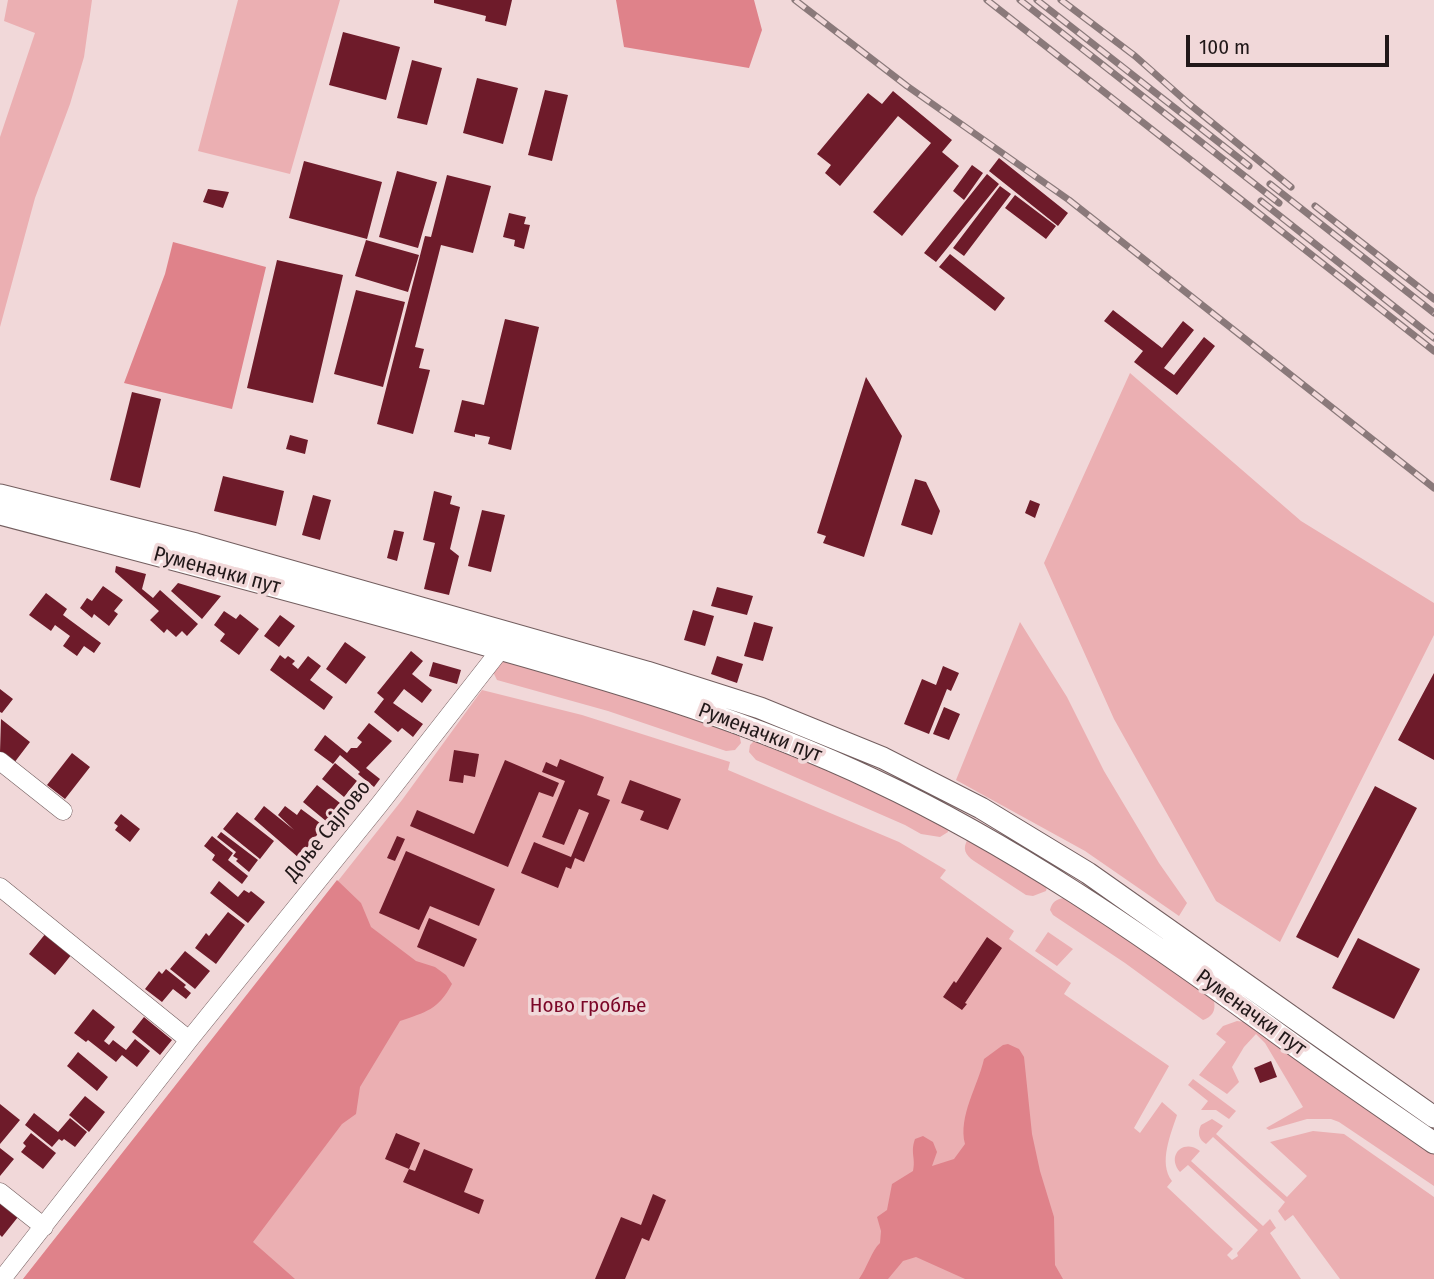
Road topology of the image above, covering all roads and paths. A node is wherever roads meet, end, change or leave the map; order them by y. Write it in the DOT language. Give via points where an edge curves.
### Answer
graph roads {
  1 [pos="0,495"];
  2 [pos="0,514"];
  3 [pos="501,649"];
  4 [pos="0,761"];
  5 [pos="63,811"];
  6 [pos="0,887"];
  7 [pos="189,1040"];
  8 [pos="1434,1117"];
  9 [pos="1434,1143"];
  10 [pos="0,1192"];
  11 [pos="44,1227"];
  12 [pos="2,1279"];
  1 -- 8 [label="main road, Руменачки пут" via="196,544 635,668 760,708 883,758 981,808 1088,873"];
  2 -- 3 [label="main road, Руменачки пут"];
  3 -- 7 [label="street, Доње Сајлово"];
  3 -- 9 [label="main road, Руменачки пут" via="700,709 828,759 928,806 1108,915"];
  4 -- 5 [label="street"];
  6 -- 7 [label="street"];
  7 -- 11 [label="street, Доње Сајлово"];
  10 -- 11 [label="street"];
  11 -- 12 [label="street, Доње Сајлово"];
}
